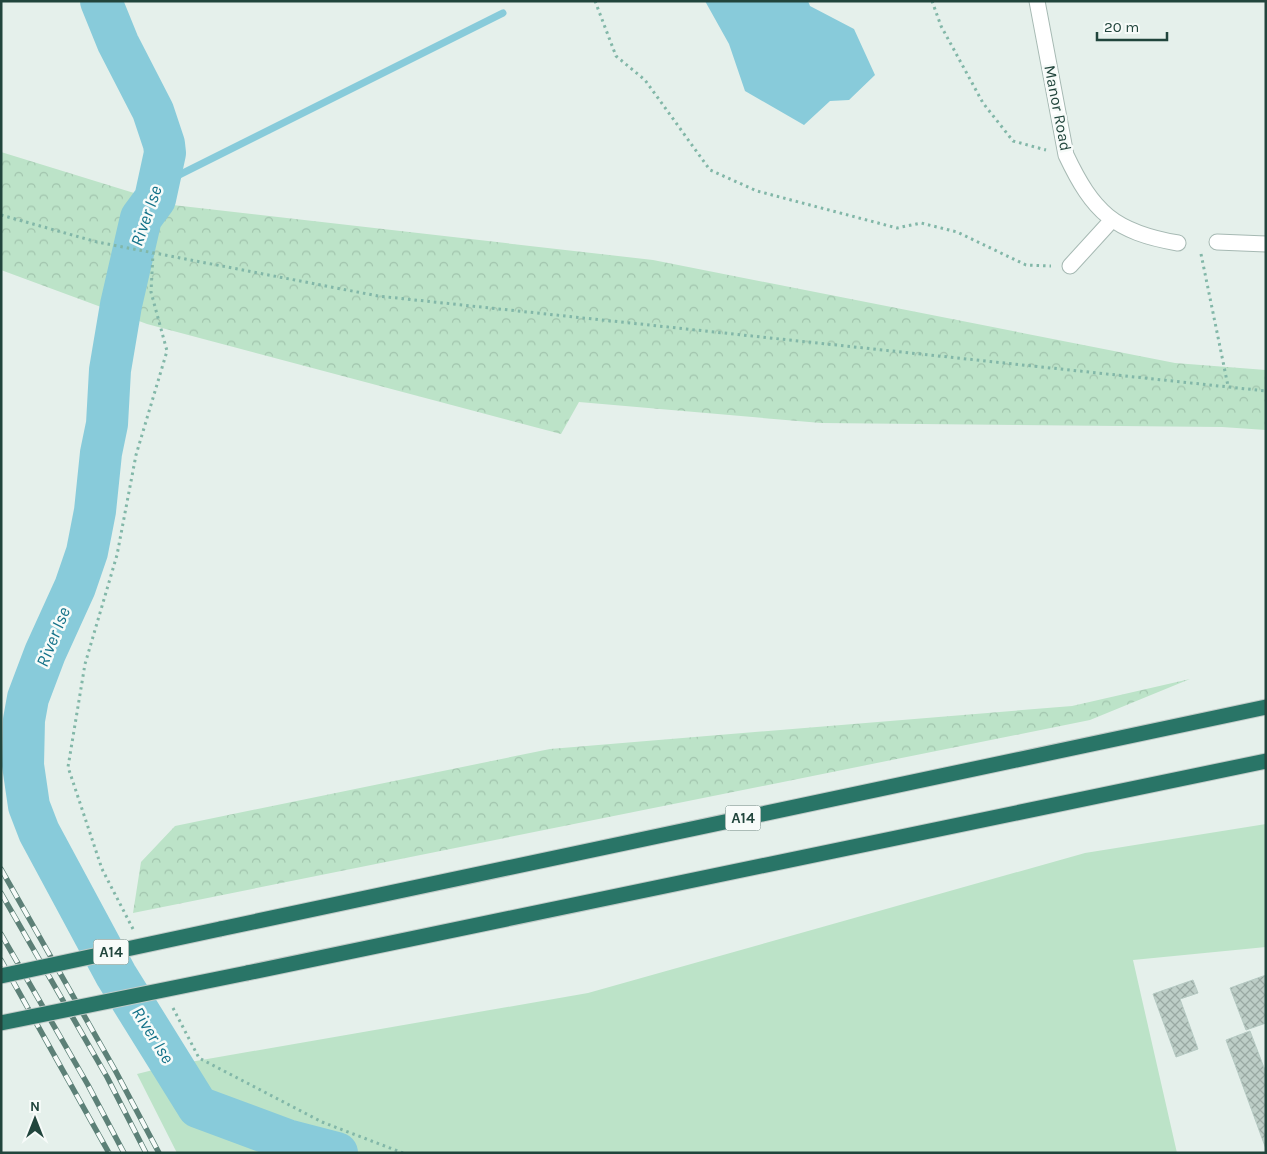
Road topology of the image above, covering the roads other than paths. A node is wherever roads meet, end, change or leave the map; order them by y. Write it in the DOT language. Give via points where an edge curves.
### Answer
graph roads {
  1 [pos="1037,1"];
  2 [pos="1111,221"];
  3 [pos="1217,242"];
  4 [pos="1178,243"];
  5 [pos="1266,244"];
  6 [pos="1070,266"];
  7 [pos="1266,707"];
  8 [pos="1266,761"];
  9 [pos="1,976"];
  10 [pos="1,1023"];
  1 -- 2 [label="street, Manor Road" via="1066,155 1091,200"];
  2 -- 4 [label="street, Manor Road" via="1147,238"];
  2 -- 6 [label="street"];
  3 -- 5 [label="street"];
  7 -- 9 [label="highway, A14, bridge"];
  8 -- 10 [label="highway, bridge"];
}
